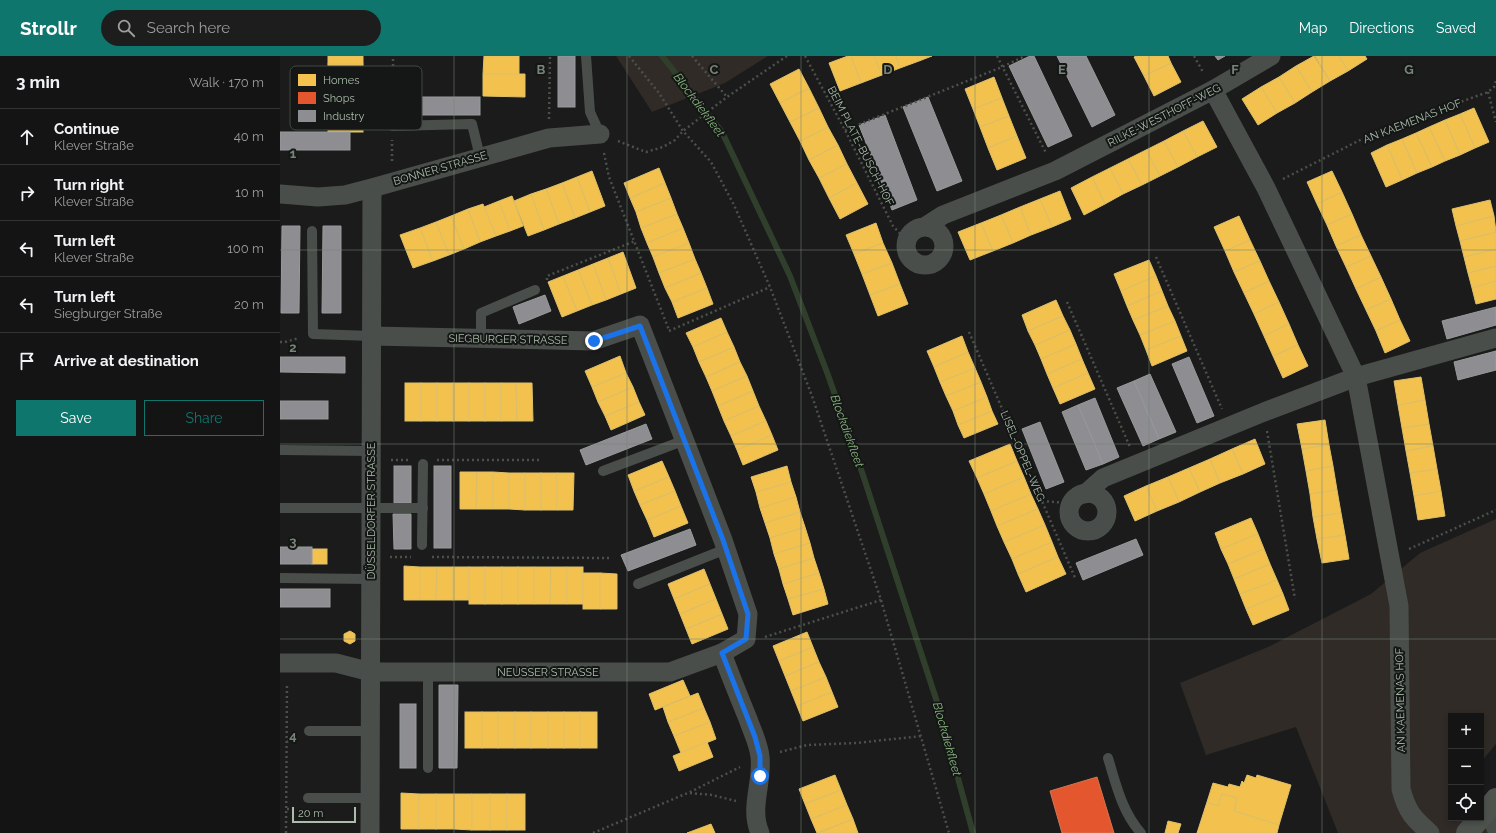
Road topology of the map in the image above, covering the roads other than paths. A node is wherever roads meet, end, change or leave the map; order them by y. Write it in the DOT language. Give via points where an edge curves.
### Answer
graph roads {
  1 [pos="586,56"];
  2 [pos="1271,56"];
  3 [pos="1213,90"];
  4 [pos="422,125"];
  5 [pos="600,134"];
  6 [pos="480,157"];
  7 [pos="372,188"];
  8 [pos="280,194"];
  9 [pos="926,226"];
  10 [pos="312,231"];
  11 [pos="535,290"];
  12 [pos="372,336"];
  13 [pos="1496,338"];
  14 [pos="481,339"];
  15 [pos="1356,377"];
  16 [pos="685,440"];
  17 [pos="280,450"];
  18 [pos="372,455"];
  19 [pos="427,462"];
  20 [pos="603,472"];
  21 [pos="1078,499"];
  22 [pos="280,508"];
  23 [pos="371,508"];
  24 [pos="423,508"];
  25 [pos="422,545"];
  26 [pos="726,549"];
  27 [pos="280,578"];
  28 [pos="371,579"];
  29 [pos="638,584"];
  30 [pos="722,653"];
  31 [pos="284,663"];
  32 [pos="371,672"];
  33 [pos="428,672"];
  34 [pos="309,731"];
  35 [pos="370,731"];
  36 [pos="1108,758"];
  37 [pos="428,768"];
  38 [pos="308,798"];
  39 [pos="370,798"];
  40 [pos="1488,814"];
  41 [pos="370,833"];
  42 [pos="760,833"];
  43 [pos="1141,833"];
  44 [pos="1430,833"];
  45 [pos="1467,833"];
  1 -- 5 [label="lane" via="590,112"];
  2 -- 3 [label="street, RILKE-WESTHOFF-WEG"];
  3 -- 9 [label="street, RILKE-WESTHOFF-WEG" via="1055,171 943,215"];
  3 -- 15 [label="street, AN KAEMENAS HOF" via="1266,188"];
  4 -- 6 [label="lane" via="472,124"];
  5 -- 6 [label="street, BONNER STRASSE" via="549,138"];
  6 -- 7 [label="street, BONNER STRASSE"];
  7 -- 8 [label="street, BONNER STRASSE" via="345,195 318,197"];
  7 -- 12 [label="street, DÜSSELDORFER STRASSE"];
  9 -- 9 [label="street, RILKE-WESTHOFF-WEG" via="938,232 943,240 942,253 935,262 923,265 911,259 905,247 909,234"];
  10 -- 12 [label="lane" via="313,334"];
  11 -- 14 [label="lane" via="481,313"];
  12 -- 14 [label="street, SIEGBURGER STRASSE"];
  12 -- 18 [label="street, DÜSSELDORFER STRASSE"];
  13 -- 15 [label="street"];
  14 -- 16 [label="street, SIEGBURGER STRASSE" via="594,341 643,333"];
  15 -- 21 [label="street" via="1103,478"];
  15 -- 44 [label="street, AN KAEMENAS HOF" via="1399,606 1401,789 1406,806"];
  16 -- 20 [label="lane"];
  16 -- 26 [label="street"];
  17 -- 18 [label="lane"];
  18 -- 23 [label="street, DÜSSELDORFER STRASSE"];
  19 -- 24 [label="lane"];
  22 -- 23 [label="lane"];
  23 -- 24 [label="lane"];
  23 -- 28 [label="street, DÜSSELDORFER STRASSE"];
  24 -- 25 [label="lane"];
  26 -- 29 [label="lane"];
  26 -- 30 [label="street, NEUSSER STRASSE" via="748,614 746,639"];
  27 -- 28 [label="lane"];
  28 -- 32 [label="street, DÜSSELDORFER STRASSE"];
  30 -- 33 [label="street, NEUSSER STRASSE" via="670,672"];
  30 -- 42 [label="street" via="760,756 755,808 756,824"];
  31 -- 32 [label="street, NEUSSER STRASSE" via="336,663"];
  32 -- 33 [label="street, NEUSSER STRASSE"];
  32 -- 35 [label="street, DÜSSELDORFER STRASSE"];
  33 -- 37 [label="lane"];
  34 -- 35 [label="lane"];
  35 -- 39 [label="street, DÜSSELDORFER STRASSE"];
  36 -- 43 [label="lane" via="1120,799 1133,824"];
  38 -- 39 [label="lane"];
  39 -- 41 [label="street, DÜSSELDORFER STRASSE"];
  40 -- 45 [label="main road"];
}
